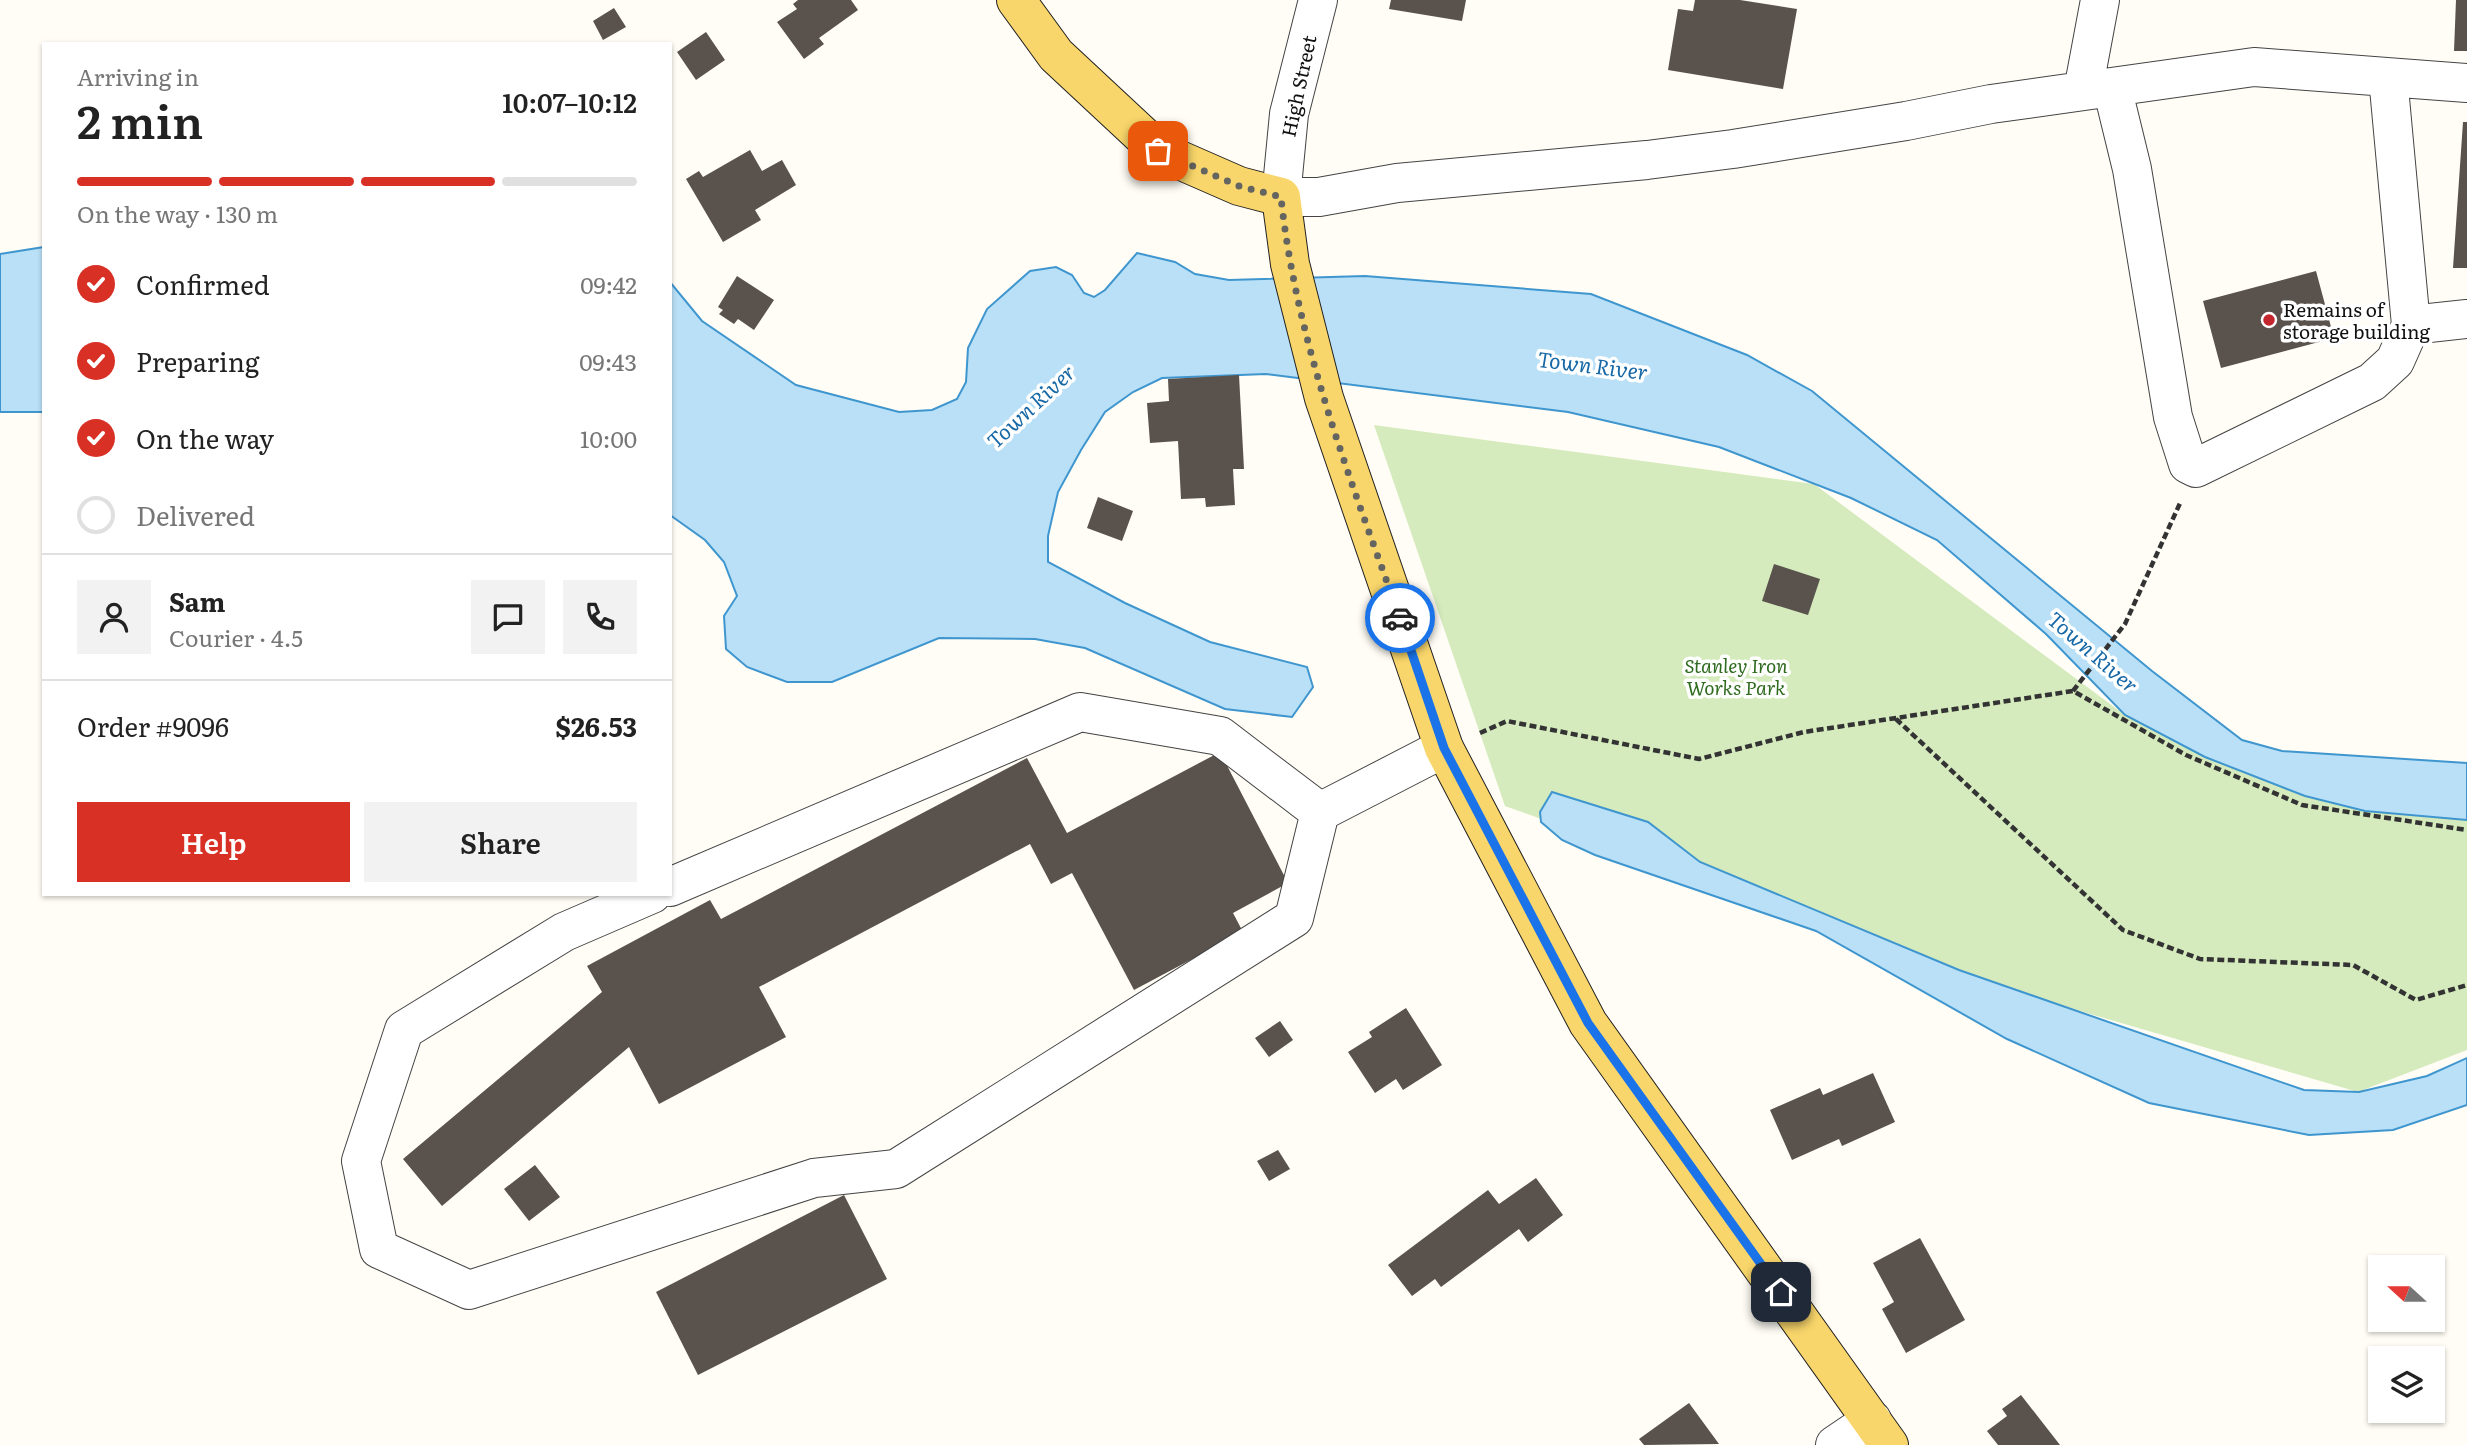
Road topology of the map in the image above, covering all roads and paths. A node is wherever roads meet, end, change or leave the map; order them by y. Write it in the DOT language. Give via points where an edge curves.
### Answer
graph roads {
  1 [pos="1016,0"];
  2 [pos="1318,0"];
  3 [pos="2100,0"];
  4 [pos="2388,77"];
  5 [pos="2467,83"];
  6 [pos="2098,89"];
  7 [pos="1281,197"];
  8 [pos="2467,319"];
  9 [pos="2412,324"];
  10 [pos="2196,468"];
  11 [pos="2073,691"];
  12 [pos="1895,718"];
  13 [pos="1444,748"];
  14 [pos="1320,812"];
  15 [pos="2467,830"];
  16 [pos="672,886"];
  17 [pos="647,896"];
  18 [pos="2467,985"];
  19 [pos="1880,1432"];
  20 [pos="1835,1445"];
  1 -- 7 [label="main road" via="1056,55 1158,151 1239,186"];
  2 -- 7 [label="street, High Street" via="1289,114"];
  3 -- 6 [label="street"];
  4 -- 5 [label="street"];
  4 -- 6 [label="street" via="2254,67"];
  4 -- 9 [label="street"];
  6 -- 7 [label="street" via="1721,150 1397,183 1319,197"];
  6 -- 10 [label="street" via="2132,169 2173,417 2188,464"];
  7 -- 13 [label="main road, High Street" via="1290,264 1324,398"];
  8 -- 9 [label="street"];
  9 -- 10 [label="street" via="2395,361 2372,382"];
  10 -- 11 [label="path" via="2125,624"];
  11 -- 12 [label="path"];
  11 -- 15 [label="path" via="2186,755 2302,805"];
  12 -- 13 [label="path" via="1804,732 1699,759 1507,722"];
  12 -- 18 [label="path" via="2123,930 2200,959 2353,965 2416,1000"];
  13 -- 14 [label="street"];
  13 -- 19 [label="main road, High Street" via="1588,1023"];
  14 -- 16 [label="street" via="1220,736 1080,712"];
  14 -- 17 [label="street" via="1294,918 896,1169 814,1178 469,1290 379,1249 361,1161 404,1030 564,932"];
  19 -- 20 [label="street"];
}
